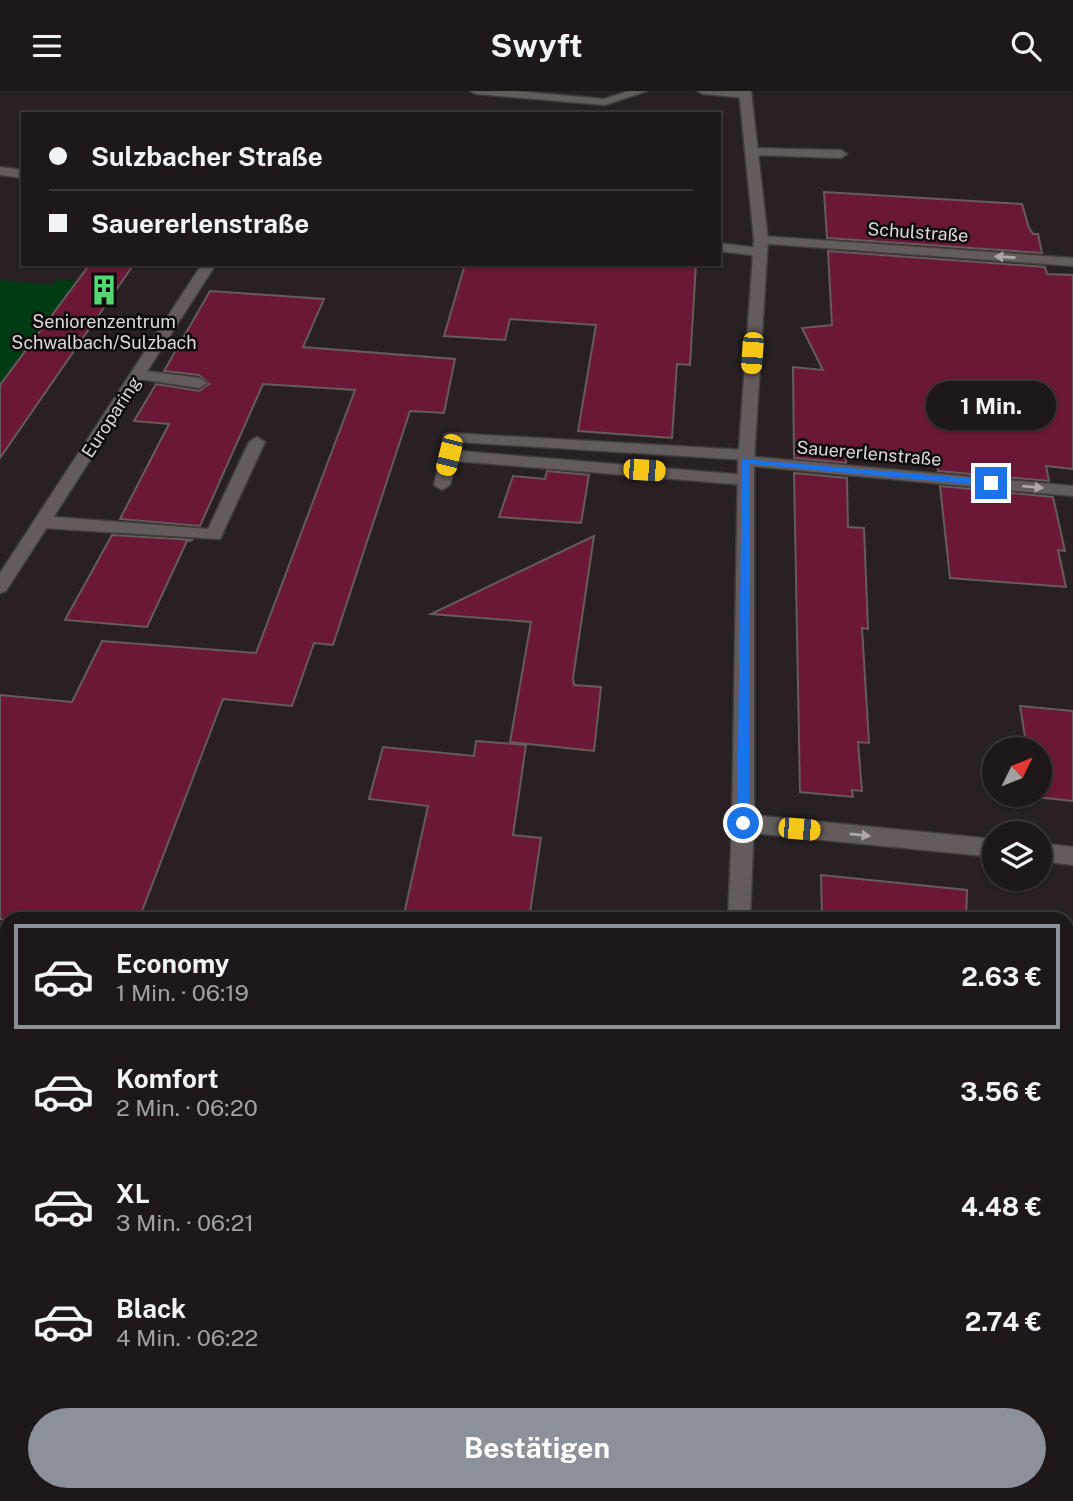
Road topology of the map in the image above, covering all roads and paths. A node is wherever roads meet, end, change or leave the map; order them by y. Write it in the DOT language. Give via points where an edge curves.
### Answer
graph roads {
  1 [pos="476,91"];
  2 [pos="641,91"];
  3 [pos="703,91"];
  4 [pos="745,93"];
  5 [pos="751,151"];
  6 [pos="841,154"];
  7 [pos="0,171"];
  8 [pos="21,174"];
  9 [pos="760,246"];
  10 [pos="721,247"];
  11 [pos="1073,262"];
  12 [pos="208,266"];
  13 [pos="138,375"];
  14 [pos="199,383"];
  15 [pos="450,438"];
  16 [pos="257,442"];
  17 [pos="746,458"];
  18 [pos="745,480"];
  19 [pos="442,485"];
  20 [pos="1073,491"];
  21 [pos="43,521"];
  22 [pos="6,567"];
  23 [pos="0,587"];
  24 [pos="743,823"];
  25 [pos="982,847"];
  26 [pos="1052,853"];
  27 [pos="1073,856"];
  28 [pos="739,912"];
  1 -- 2 [label="street" via="605,102"];
  3 -- 4 [label="street"];
  4 -- 5 [label="street"];
  5 -- 6 [label="street"];
  5 -- 9 [label="street"];
  7 -- 8 [label="street"];
  9 -- 10 [label="street, Schulstraße"];
  11 -- 9 [label="street, Schulstraße, one-way"];
  9 -- 17 [label="street"];
  12 -- 13 [label="street, Europaring"];
  13 -- 14 [label="street"];
  13 -- 21 [label="street, Europaring"];
  15 -- 17 [label="street, Sauererlenstraße"];
  16 -- 21 [label="street" via="214,535"];
  17 -- 18 [label="street"];
  17 -- 20 [label="street, Sauererlenstraße, one-way"];
  18 -- 19 [label="street" via="449,455"];
  18 -- 24 [label="street"];
  21 -- 22 [label="street, Europaring"];
  22 -- 23 [label="street, Europaring"];
  24 -- 25 [label="street, one-way"];
  24 -- 28 [label="street"];
  26 -- 27 [label="street"];
}
